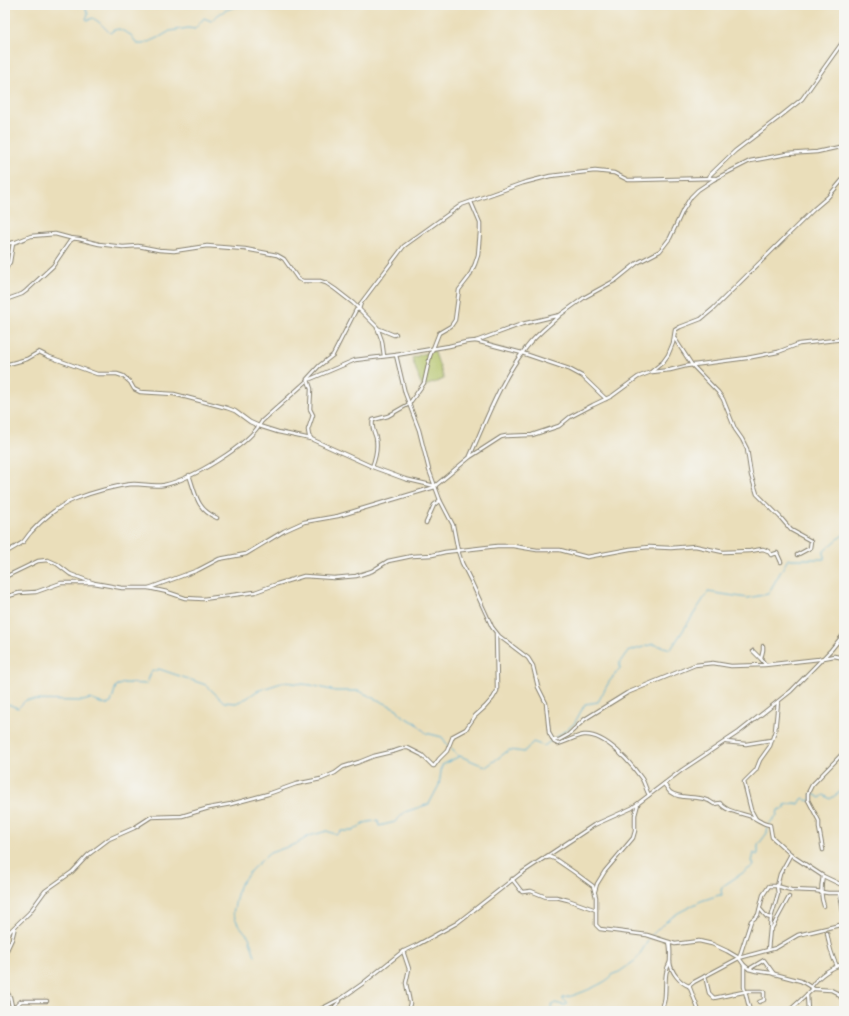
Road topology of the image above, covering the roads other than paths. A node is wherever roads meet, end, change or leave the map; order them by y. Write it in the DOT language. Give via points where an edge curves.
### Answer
graph roads {
  1 [pos="844,40"];
  2 [pos="844,146"];
  3 [pos="718,177"];
  4 [pos="709,178"];
  5 [pos="844,178"];
  6 [pos="472,202"];
  7 [pos="74,239"];
  8 [pos="14,243"];
  9 [pos="5,244"];
  10 [pos="5,270"];
  11 [pos="5,300"];
  12 [pos="359,309"];
  13 [pos="560,315"];
  14 [pos="377,327"];
  15 [pos="396,334"];
  16 [pos="674,338"];
  17 [pos="844,339"];
  18 [pos="476,341"];
  19 [pos="434,349"];
  20 [pos="522,353"];
  21 [pos="396,355"];
  22 [pos="384,356"];
  23 [pos="692,365"];
  24 [pos="5,366"];
  25 [pos="651,372"];
  26 [pos="308,380"];
  27 [pos="303,384"];
  28 [pos="606,399"];
  29 [pos="409,404"];
  30 [pos="259,426"];
  31 [pos="311,438"];
  32 [pos="470,457"];
  33 [pos="372,467"];
  34 [pos="189,475"];
  35 [pos="435,486"];
  36 [pos="440,500"];
  37 [pos="217,518"];
  38 [pos="426,523"];
  39 [pos="458,552"];
  40 [pos="5,553"];
  41 [pos="797,555"];
  42 [pos="781,562"];
  43 [pos="5,577"];
  44 [pos="94,583"];
  45 [pos="149,588"];
  46 [pos="5,597"];
  47 [pos="496,633"];
  48 [pos="844,634"];
  49 [pos="763,646"];
  50 [pos="753,650"];
  51 [pos="844,658"];
  52 [pos="761,659"];
  53 [pos="823,659"];
  54 [pos="765,665"];
  55 [pos="778,702"];
  56 [pos="554,740"];
  57 [pos="772,740"];
  58 [pos="725,742"];
  59 [pos="844,752"];
  60 [pos="664,784"];
  61 [pos="649,795"];
  62 [pos="638,804"];
  63 [pos="756,819"];
  64 [pos="823,850"];
  65 [pos="791,854"];
  66 [pos="544,859"];
  67 [pos="823,876"];
  68 [pos="512,879"];
  69 [pos="777,886"];
  70 [pos="844,886"];
  71 [pos="821,892"];
  72 [pos="596,893"];
  73 [pos="840,893"];
  74 [pos="844,893"];
  75 [pos="789,897"];
  76 [pos="824,906"];
  77 [pos="760,908"];
  78 [pos="596,910"];
  79 [pos="844,916"];
  80 [pos="771,918"];
  81 [pos="844,924"];
  82 [pos="15,927"];
  83 [pos="770,932"];
  84 [pos="827,933"];
  85 [pos="5,936"];
  86 [pos="669,942"];
  87 [pos="768,950"];
  88 [pos="403,951"];
  89 [pos="5,954"];
  90 [pos="739,958"];
  91 [pos="670,961"];
  92 [pos="844,963"];
  93 [pos="744,965"];
  94 [pos="837,966"];
  95 [pos="749,969"];
  96 [pos="774,974"];
  97 [pos="705,976"];
  98 [pos="690,986"];
  99 [pos="5,988"];
  100 [pos="812,988"];
  101 [pos="745,992"];
  102 [pos="807,994"];
  103 [pos="342,998"];
  104 [pos="48,1001"];
  105 [pos="844,1001"];
  106 [pos="758,1002"];
  107 [pos="13,1010"];
  108 [pos="317,1011"];
  109 [pos="331,1011"];
  110 [pos="408,1011"];
  111 [pos="660,1011"];
  112 [pos="699,1011"];
  113 [pos="750,1011"];
  114 [pos="789,1011"];
  115 [pos="808,1011"];
  1 -- 4 [label="street" via="802,99 735,151"];
  2 -- 3 [label="street" via="750,161"];
  3 -- 4 [label="street"];
  3 -- 13 [label="street" via="691,196 670,238 660,251 637,263 616,280 585,297"];
  4 -- 6 [label="street" via="632,180 614,173 593,172 546,177"];
  5 -- 16 [label="street" via="828,197 713,309 701,319 678,328"];
  6 -- 12 [label="street" via="458,207 404,246"];
  6 -- 19 [label="street" via="480,223 477,260 459,290 455,320 451,326 440,332"];
  7 -- 8 [label="street" via="55,234 40,234"];
  7 -- 11 [label="street" via="53,266 26,291"];
  7 -- 12 [label="street" via="167,251 207,246 277,255 287,263 298,279 326,283"];
  8 -- 9 [label="street"];
  8 -- 10 [label="street" via="10,262"];
  12 -- 14 [label="street"];
  12 -- 27 [label="street" via="356,310 333,355"];
  13 -- 18 [label="street" via="522,324"];
  13 -- 20 [label="street"];
  14 -- 15 [label="street"];
  14 -- 22 [label="street"];
  16 -- 23 [label="street"];
  16 -- 25 [label="street" via="666,358"];
  17 -- 23 [label="street" via="802,343 778,352"];
  18 -- 19 [label="street"];
  18 -- 20 [label="street"];
  19 -- 21 [label="street"];
  19 -- 29 [label="street" via="424,383"];
  20 -- 28 [label="street" via="577,372"];
  20 -- 32 [label="street" via="498,394"];
  21 -- 22 [label="street"];
  21 -- 29 [label="street"];
  22 -- 26 [label="street" via="355,360"];
  23 -- 25 [label="street"];
  23 -- 41 [label="street" via="723,399 746,449 757,494 791,530 812,541 810,548"];
  24 -- 30 [label="street" via="40,352 97,374 123,376 140,392 174,394 227,408"];
  25 -- 28 [label="street" via="638,377"];
  26 -- 27 [label="street"];
  26 -- 31 [label="street" via="312,415 308,430"];
  27 -- 30 [label="street" via="262,420"];
  28 -- 32 [label="street" via="570,417 559,426 532,435 504,436"];
  29 -- 33 [label="street" via="388,416 374,420 372,427 377,450"];
  29 -- 35 [label="street"];
  30 -- 31 [label="street"];
  30 -- 34 [label="street" via="217,462"];
  31 -- 33 [label="street"];
  32 -- 35 [label="street"];
  33 -- 35 [label="street"];
  34 -- 37 [label="street" via="202,508"];
  34 -- 40 [label="street" via="167,484 125,485 75,499 48,516 22,542"];
  35 -- 36 [label="street"];
  35 -- 45 [label="street" via="338,516 304,522 246,554 219,559 198,570"];
  36 -- 38 [label="street"];
  36 -- 39 [label="street" via="453,525"];
  39 -- 42 [label="street" via="510,546 560,550 587,557 630,548 697,546 720,552 765,549 771,555 777,554"];
  39 -- 45 [label="street" via="398,558 356,576 304,576 255,592 203,600"];
  39 -- 47 [label="street"];
  43 -- 44 [label="street" via="38,561 48,560 70,574"];
  44 -- 45 [label="street" via="122,588"];
  44 -- 46 [label="street" via="61,583 34,593 19,593"];
  47 -- 56 [label="street" via="528,658 533,666 538,687 546,703 549,733"];
  47 -- 82 [label="street" via="496,693 466,729 453,736 446,751 434,766 422,755 404,748 343,767 336,773 313,782 296,784 268,794 182,816 151,817 109,839 88,855 72,872 46,891"];
  48 -- 53 [label="street"];
  49 -- 52 [label="street"];
  50 -- 52 [label="street"];
  51 -- 53 [label="street" via="834,656"];
  52 -- 54 [label="street"];
  53 -- 54 [label="street"];
  53 -- 55 [label="street"];
  54 -- 56 [label="street" via="731,666 708,663 689,668 627,693 585,720 568,735"];
  55 -- 57 [label="street"];
  55 -- 58 [label="street"];
  56 -- 61 [label="street" via="558,744 588,735 609,743 641,777"];
  57 -- 58 [label="street" via="746,744"];
  57 -- 63 [label="street" via="756,770 744,782"];
  58 -- 60 [label="street"];
  59 -- 64 [label="street" via="812,785 808,793 808,800 819,821"];
  60 -- 61 [label="street"];
  60 -- 63 [label="street" via="671,792 686,797 704,798 714,804 720,803 724,808"];
  61 -- 62 [label="street"];
  62 -- 66 [label="street" via="594,825"];
  62 -- 72 [label="street" via="633,838 605,871 597,884"];
  63 -- 65 [label="street" via="771,826 772,837"];
  65 -- 67 [label="street"];
  65 -- 69 [label="street" via="780,874"];
  66 -- 68 [label="street"];
  66 -- 72 [label="street" via="553,858 593,886"];
  67 -- 70 [label="street"];
  67 -- 71 [label="street"];
  68 -- 78 [label="street" via="522,892 532,891"];
  68 -- 88 [label="street" via="458,923"];
  69 -- 71 [label="street"];
  69 -- 77 [label="street" via="767,887"];
  69 -- 80 [label="street" via="778,894"];
  71 -- 73 [label="street"];
  71 -- 76 [label="street"];
  72 -- 78 [label="street"];
  73 -- 74 [label="street"];
  73 -- 79 [label="street"];
  75 -- 83 [label="street"];
  77 -- 80 [label="street"];
  77 -- 90 [label="street" via="758,915 751,921"];
  78 -- 86 [label="street" via="596,926 600,929 647,934"];
  80 -- 83 [label="street"];
  81 -- 87 [label="street" via="798,935"];
  82 -- 85 [label="street"];
  82 -- 89 [label="street"];
  83 -- 87 [label="street"];
  84 -- 94 [label="street"];
  86 -- 90 [label="street" via="707,942"];
  86 -- 91 [label="street"];
  87 -- 90 [label="street"];
  88 -- 103 [label="street"];
  88 -- 110 [label="street" via="409,970 406,983 410,1003"];
  90 -- 93 [label="street"];
  90 -- 97 [label="street"];
  91 -- 98 [label="street" via="678,978"];
  91 -- 111 [label="street"];
  92 -- 94 [label="street"];
  93 -- 95 [label="street"];
  93 -- 101 [label="street"];
  94 -- 100 [label="street" via="821,975"];
  95 -- 96 [label="street"];
  95 -- 96 [label="street" via="764,960"];
  96 -- 100 [label="street" via="801,981"];
  97 -- 98 [label="street"];
  97 -- 101 [label="street" via="709,993 714,998"];
  98 -- 112 [label="street"];
  99 -- 107 [label="street"];
  100 -- 102 [label="street"];
  100 -- 105 [label="street" via="832,990"];
  101 -- 106 [label="street" via="764,992 764,1000"];
  101 -- 113 [label="street"];
  102 -- 114 [label="street"];
  102 -- 115 [label="street"];
  103 -- 108 [label="street"];
  103 -- 109 [label="street"];
  104 -- 107 [label="street" via="21,1001"];
}
